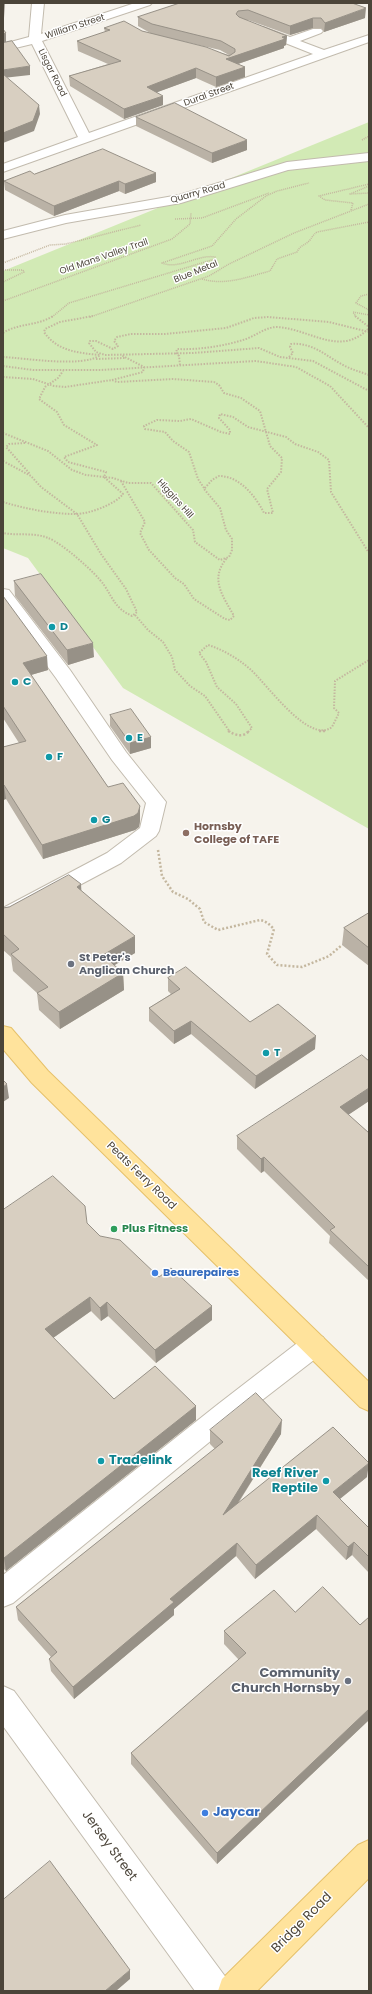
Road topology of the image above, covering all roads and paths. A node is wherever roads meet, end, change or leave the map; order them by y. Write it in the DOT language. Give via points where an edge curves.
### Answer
graph roads {
  1 [pos="38,3"];
  2 [pos="146,3"];
  3 [pos="112,14"];
  4 [pos="125,24"];
  5 [pos="250,26"];
  6 [pos="317,31"];
  7 [pos="369,38"];
  8 [pos="35,39"];
  9 [pos="290,41"];
  10 [pos="3,48"];
  11 [pos="323,54"];
  12 [pos="85,138"];
  13 [pos="369,157"];
  14 [pos="3,168"];
  15 [pos="311,182"];
  16 [pos="369,185"];
  17 [pos="277,191"];
  18 [pos="369,193"];
  19 [pos="369,204"];
  20 [pos="188,210"];
  21 [pos="351,210"];
  22 [pos="174,219"];
  23 [pos="192,219"];
  24 [pos="369,222"];
  25 [pos="148,224"];
  26 [pos="3,235"];
  27 [pos="3,263"];
  28 [pos="3,270"];
  29 [pos="197,280"];
  30 [pos="3,282"];
  31 [pos="369,294"];
  32 [pos="3,301"];
  33 [pos="369,310"];
  34 [pos="369,315"];
  35 [pos="369,327"];
  36 [pos="368,332"];
  37 [pos="3,333"];
  38 [pos="176,353"];
  39 [pos="100,355"];
  40 [pos="121,355"];
  41 [pos="3,357"];
  42 [pos="284,357"];
  43 [pos="126,358"];
  44 [pos="95,359"];
  45 [pos="180,365"];
  46 [pos="3,366"];
  47 [pos="144,367"];
  48 [pos="63,370"];
  49 [pos="369,375"];
  50 [pos="3,377"];
  51 [pos="112,380"];
  52 [pos="49,384"];
  53 [pos="369,391"];
  54 [pos="369,428"];
  55 [pos="267,431"];
  56 [pos="3,433"];
  57 [pos="29,443"];
  58 [pos="3,461"];
  59 [pos="31,476"];
  60 [pos="104,477"];
  61 [pos="121,481"];
  62 [pos="204,488"];
  63 [pos="3,502"];
  64 [pos="77,514"];
  65 [pos="3,533"];
  66 [pos="369,553"];
  67 [pos="229,557"];
  68 [pos="3,594"];
  69 [pos="135,615"];
  70 [pos="369,660"];
  71 [pos="129,846"];
  72 [pos="4,909"];
  73 [pos="342,945"];
  74 [pos="3,1035"];
  75 [pos="314,1345"];
  76 [pos="369,1399"];
  77 [pos="3,1593"];
  78 [pos="3,1701"];
  79 [pos="369,1856"];
  80 [pos="215,1991"];
  81 [pos="234,1991"];
  1 -- 8 [label="street, Lisgar Road"];
  2 -- 3 [label="street, William Street"];
  3 -- 4 [label="street"];
  3 -- 8 [label="street, William Street"];
  5 -- 9 [label="street"];
  6 -- 9 [label="street"];
  7 -- 11 [label="street, Dural Street"];
  8 -- 10 [label="street, William Street"];
  8 -- 12 [label="street, Lisgar Road"];
  9 -- 11 [label="street"];
  11 -- 12 [label="street, Dural Street"];
  12 -- 14 [label="street, Dural Street"];
  13 -- 26 [label="street, Quarry Road" via="287,166 181,199 65,219"];
  15 -- 17 [label="path"];
  16 -- 18 [label="path" via="350,194"];
  16 -- 21 [label="path" via="319,196 325,200 353,203"];
  17 -- 23 [label="path" via="202,218"];
  17 -- 37 [label="path" via="266,196 236,219 212,246 162,263 166,266 174,265 209,256 215,256 215,259 89,296 69,304 40,322 9,329"];
  19 -- 21 [label="path, Blue Metal"];
  20 -- 23 [label="path" via="193,214"];
  21 -- 29 [label="path, Blue Metal" via="294,233 229,264 222,271"];
  22 -- 23 [label="path"];
  23 -- 32 [label="path, Old Mans Valley Trail" via="184,230 165,242"];
  24 -- 29 [label="path" via="317,232 300,246 297,252 272,262 270,271 229,282"];
  25 -- 27 [label="path" via="66,244 50,245"];
  28 -- 30 [label="path" via="15,269 24,272"];
  29 -- 39 [label="path, Blue Metal" via="93,316 55,324 45,329 47,337 63,348"];
  31 -- 33 [label="path" via="361,296 356,303"];
  34 -- 35 [label="path" via="353,312"];
  35 -- 36 [label="path"];
  36 -- 38 [label="path" via="357,339 344,342 286,328 271,327 244,340 196,350 177,349"];
  36 -- 39 [label="path" via="329,322 254,318 226,328 117,337 114,341 118,346 113,349 90,341 91,348"];
  38 -- 40 [label="path"];
  38 -- 42 [label="path" via="249,347"];
  38 -- 45 [label="path"];
  39 -- 40 [label="path"];
  39 -- 44 [label="path"];
  40 -- 43 [label="path"];
  41 -- 44 [label="path" via="80,362"];
  42 -- 49 [label="path" via="292,355 291,344 302,343 344,366"];
  42 -- 53 [label="path" via="313,361"];
  43 -- 44 [label="path"];
  43 -- 47 [label="path"];
  45 -- 47 [label="path"];
  45 -- 54 [label="path" via="256,361 296,367 330,386"];
  46 -- 48 [label="path"];
  47 -- 48 [label="path"];
  47 -- 51 [label="path" via="140,374"];
  48 -- 52 [label="path" via="58,378"];
  50 -- 52 [label="path" via="33,379"];
  51 -- 52 [label="path" via="82,386 65,387"];
  51 -- 55 [label="path" via="151,382 194,379 214,382 219,384 224,393 241,398 260,411"];
  52 -- 60 [label="path" via="39,399 57,412 64,425 97,445 69,453 64,457 68,462 106,472"];
  55 -- 62 [label="path" via="270,446 282,458 283,467 280,475 267,489 273,513 266,514 253,492 228,477 213,478"];
  55 -- 62 [label="path" via="248,427 226,414 220,414 218,418 230,430 230,434 192,419 162,419 147,423 145,429 165,432 189,452 198,479"];
  55 -- 66 [label="path" via="286,437 329,460 331,492"];
  56 -- 57 [label="path, Higgins Hill"];
  57 -- 59 [label="path" via="9,444 6,447"];
  57 -- 60 [label="path, Higgins Hill" via="54,454 62,464 72,470"];
  58 -- 59 [label="path"];
  59 -- 64 [label="path" via="41,487"];
  60 -- 61 [label="path, Higgins Hill"];
  60 -- 64 [label="path" via="123,494 119,500"];
  61 -- 67 [label="path, Higgins Hill" via="151,483 193,530 195,542 220,560"];
  61 -- 67 [label="path" via="145,522 140,533 149,550 184,584 194,599 230,620 234,616 222,596 217,578 218,569"];
  62 -- 67 [label="path" via="220,508 226,530 232,539"];
  63 -- 64 [label="path" via="24,508"];
  64 -- 69 [label="path" via="126,589 136,607"];
  65 -- 69 [label="path" via="47,537 58,543 104,585 115,605 128,614"];
  68 -- 71 [label="street" via="63,674 119,756 156,802 149,831"];
  69 -- 70 [label="path" via="163,642 176,670 190,686 206,696 228,731 238,736 245,736 252,728 236,704 216,687 206,662 199,653 208,645 229,653 261,680 304,725 318,730 330,729 336,724 339,713 334,708 335,681"];
  71 -- 72 [label="street" via="114,858 34,900"];
  71 -- 73 [label="path" via="148,844 158,850 162,876 173,892 188,899 200,910 204,922 218,930 253,920 265,921 274,929 267,954 277,965 302,967 329,956"];
  74 -- 75 [label="main road, Peats Ferry Road" via="40,1077"];
  75 -- 76 [label="main road, Peats Ferry Road"];
  75 -- 77 [label="street"];
  78 -- 80 [label="street, Jersey Street"];
  79 -- 81 [label="main road, Bridge Road"];
}
